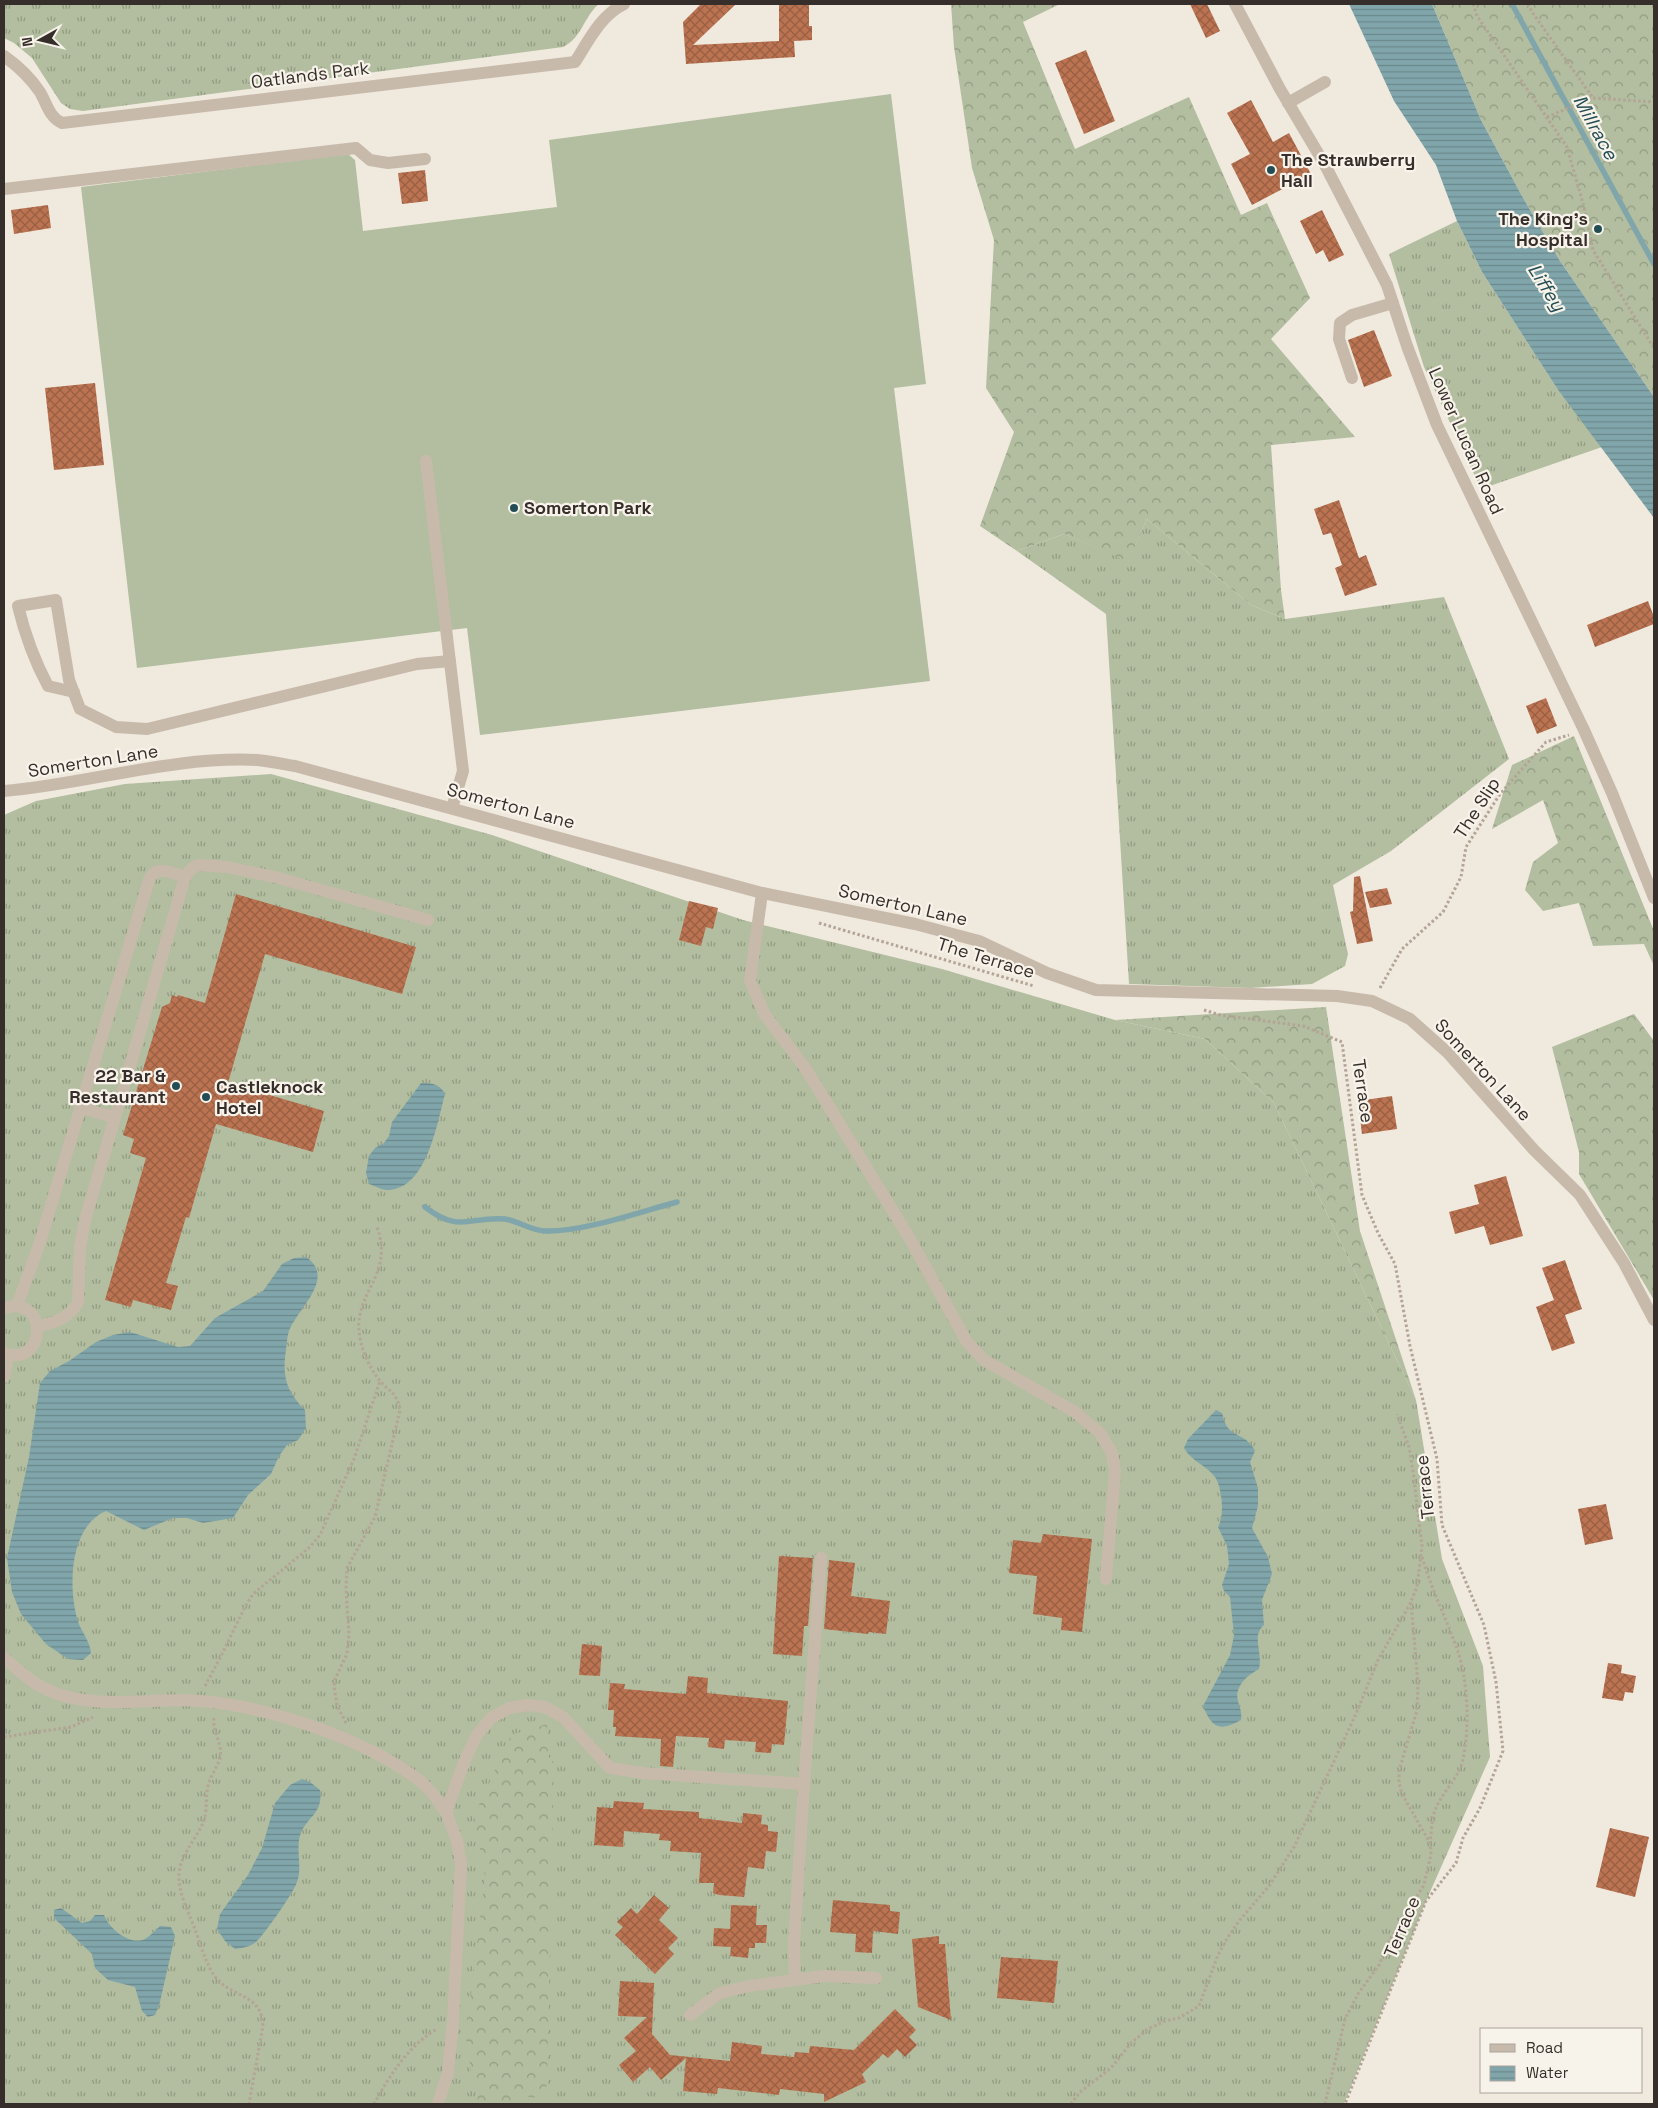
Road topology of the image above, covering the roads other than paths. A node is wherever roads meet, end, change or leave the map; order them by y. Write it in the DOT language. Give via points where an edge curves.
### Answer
graph roads {
  1 [pos="624,4"];
  2 [pos="1235,4"];
  3 [pos="4,56"];
  4 [pos="1325,82"];
  5 [pos="1288,103"];
  6 [pos="425,159"];
  7 [pos="4,189"];
  8 [pos="1393,303"];
  9 [pos="1352,378"];
  10 [pos="426,461"];
  11 [pos="450,661"];
  12 [pos="74,692"];
  13 [pos="4,791"];
  14 [pos="452,808"];
  15 [pos="185,877"];
  16 [pos="762,893"];
  17 [pos="1654,898"];
  18 [pos="428,920"];
  19 [pos="80,1107"];
  20 [pos="116,1118"];
  21 [pos="17,1306"];
  22 [pos="4,1308"];
  23 [pos="1654,1320"];
  24 [pos="37,1326"];
  25 [pos="6,1354"];
  26 [pos="4,1377"];
  27 [pos="821,1558"];
  28 [pos="1106,1579"];
  29 [pos="4,1658"];
  30 [pos="804,1784"];
  31 [pos="446,1812"];
  32 [pos="876,1978"];
  33 [pos="795,1979"];
  34 [pos="690,2016"];
  35 [pos="438,2104"];
  1 -- 3 [label="street, Oatlands Park" via="612,10 601,22 575,62 62,122 53,119 40,92 20,67"];
  2 -- 5 [label="street, Lower Lucan Road"];
  4 -- 5 [label="street"];
  5 -- 8 [label="street, Lower Lucan Road" via="1362,235"];
  6 -- 7 [label="street" via="388,163 370,160 356,148"];
  8 -- 9 [label="street" via="1352,315 1340,323 1339,339"];
  8 -- 17 [label="street, Lower Lucan Road" via="1439,429 1584,730"];
  10 -- 11 [label="street"];
  11 -- 12 [label="street" via="417,664 147,729 116,728 80,709"];
  11 -- 14 [label="street" via="463,771"];
  12 -- 12 [label="street" via="69,680 56,600 18,606 26,637 48,686"];
  13 -- 14 [label="street, Somerton Lane" via="215,760 258,760 295,766"];
  14 -- 16 [label="street, Somerton Lane"];
  15 -- 18 [label="street" via="198,864 227,867"];
  15 -- 19 [label="street" via="163,870 155,872 148,880"];
  15 -- 20 [label="street"];
  16 -- 23 [label="street, Somerton Lane" via="915,924 979,941 1047,973 1096,990 1337,996 1372,1001 1410,1019 1448,1053 1534,1150 1580,1195 1624,1263"];
  16 -- 28 [label="street" via="750,981 765,1015 806,1069 910,1239 967,1342 984,1360 1076,1412 1100,1433 1112,1453 1115,1471"];
  19 -- 20 [label="street"];
  19 -- 21 [label="street" via="40,1242"];
  20 -- 24 [label="street" via="81,1234 78,1302 62,1318"];
  21 -- 22 [label="street"];
  21 -- 24 [label="street" via="30,1313"];
  24 -- 25 [label="street" via="38,1334 31,1348 17,1355"];
  25 -- 26 [label="street"];
  27 -- 30 [label="street"];
  29 -- 31 [label="street" via="31,1680 71,1697 105,1702 190,1700 276,1714 372,1752 417,1779 432,1792"];
  30 -- 31 [label="street" via="610,1768 563,1717 546,1708 528,1705 509,1708 491,1718 477,1735"];
  30 -- 33 [label="street" via="794,1943"];
  31 -- 35 [label="street" via="457,1841 460,1864 453,2021 448,2072"];
  32 -- 33 [label="street" via="824,1976"];
  33 -- 34 [label="street" via="720,1993"];
}
